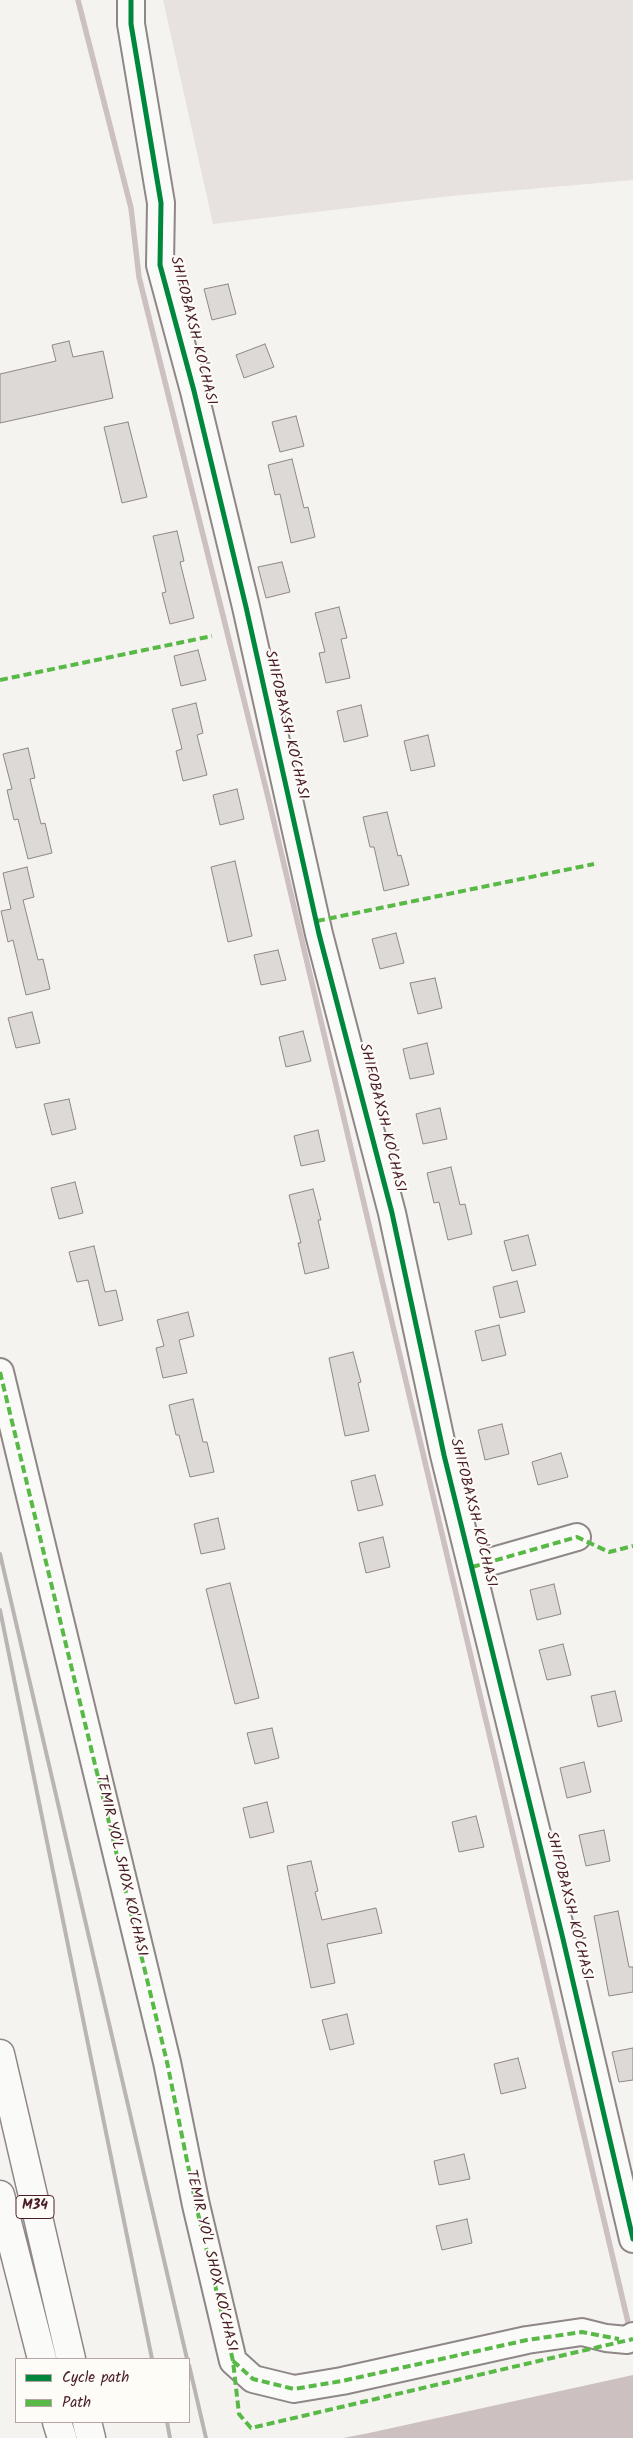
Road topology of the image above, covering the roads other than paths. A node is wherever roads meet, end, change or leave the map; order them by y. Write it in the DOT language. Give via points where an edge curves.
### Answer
graph roads {
  1 [pos="131,0"];
  2 [pos="0,1372"];
  3 [pos="577,1537"];
  4 [pos="472,1567"];
  5 [pos="0,2054"];
  6 [pos="0,2195"];
  7 [pos="633,2239"];
  8 [pos="633,2336"];
  9 [pos="42,2358"];
  10 [pos="71,2358"];
  11 [pos="57,2423"];
  12 [pos="87,2423"];
  13 [pos="62,2438"];
  14 [pos="91,2438"];
  1 -- 4 [label="street, SHIFOBAXSH KO'CHASI" via="132,24 161,203 160,265 246,606 319,934 392,1213"];
  2 -- 8 [label="street, TEMIR YO'L SHOX KO'CHASI" via="167,2062 233,2362 254,2379 294,2389 527,2340 582,2332 627,2340"];
  3 -- 4 [label="street"];
  4 -- 7 [label="street, SHIFOBAXSH KO'CHASI"];
  5 -- 10 [label="highway, M34"];
  6 -- 9 [label="highway, M34"];
  11 -- 13 [label="highway"];
  12 -- 14 [label="highway"];
}
